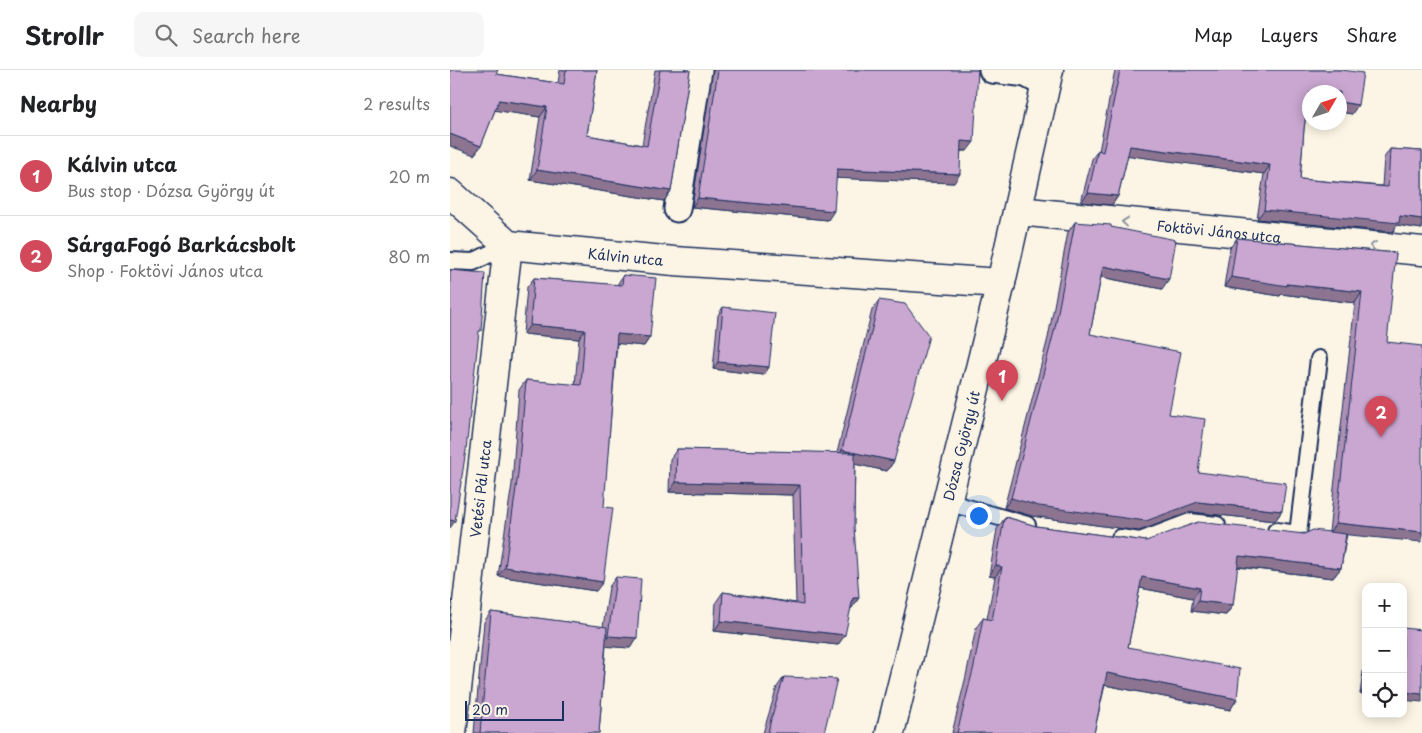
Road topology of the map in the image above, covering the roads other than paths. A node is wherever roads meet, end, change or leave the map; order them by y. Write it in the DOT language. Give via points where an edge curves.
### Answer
graph roads {
  1 [pos="699,70"];
  2 [pos="992,70"];
  3 [pos="1048,78"];
  4 [pos="450,193"];
  5 [pos="677,208"];
  6 [pos="1018,211"];
  7 [pos="508,244"];
  8 [pos="1422,251"];
  9 [pos="450,261"];
  10 [pos="1001,283"];
  11 [pos="1319,359"];
  12 [pos="947,502"];
  13 [pos="1229,526"];
  14 [pos="1039,527"];
  15 [pos="1258,530"];
  16 [pos="1104,536"];
  17 [pos="452,733"];
  18 [pos="890,733"];
  1 -- 5 [label="street"];
  2 -- 3 [label="street"];
  3 -- 6 [label="street, Dózsa György út"];
  4 -- 7 [label="street"];
  8 -- 6 [label="street, Foktövi János utca, one-way"];
  6 -- 10 [label="street, Dózsa György út"];
  7 -- 9 [label="lane" via="472,262"];
  7 -- 10 [label="street, Kálvin utca" via="674,261"];
  7 -- 17 [label="street, Vetési Pál utca"];
  10 -- 12 [label="street, Dózsa György út"];
  11 -- 15 [label="lane" via="1298,534"];
  12 -- 14 [label="lane"];
  12 -- 18 [label="street, Dózsa György út"];
  13 -- 16 [label="lane" via="1190,522 1140,541"];
}
